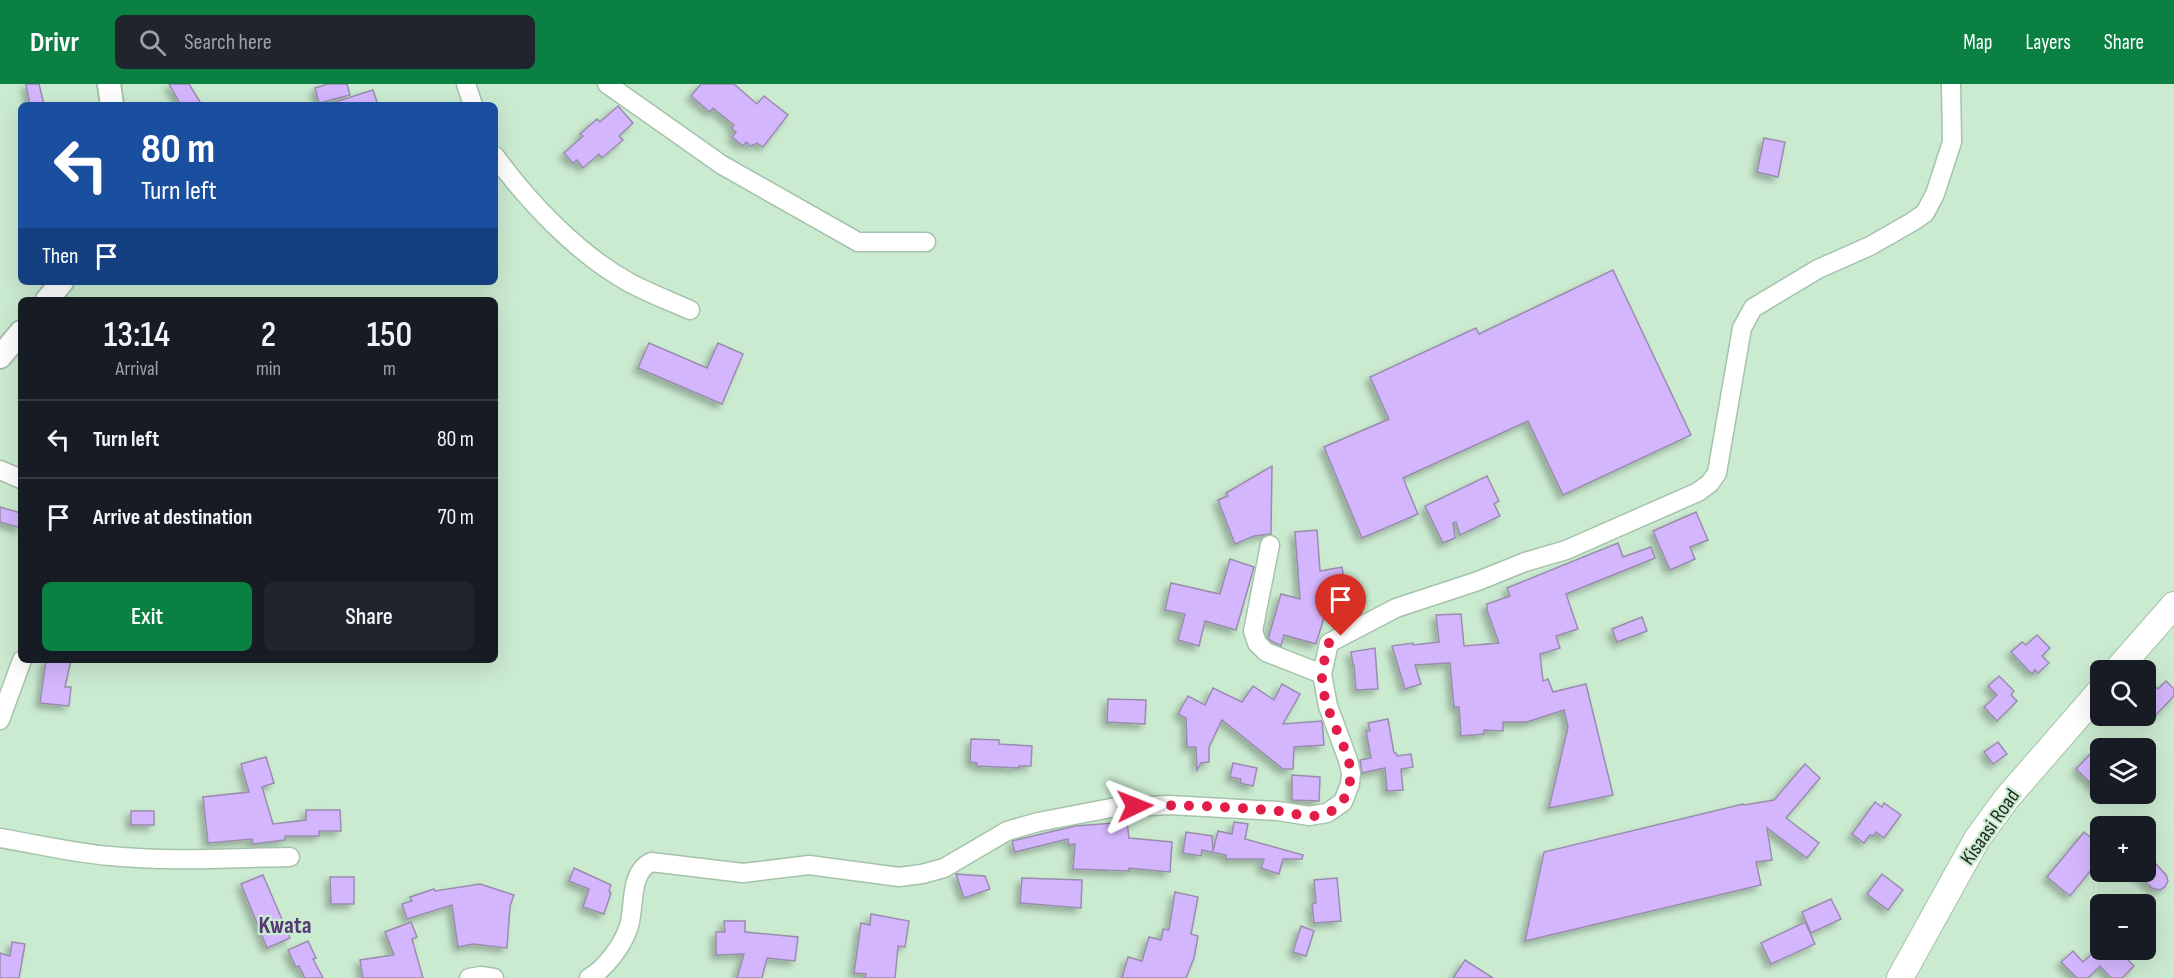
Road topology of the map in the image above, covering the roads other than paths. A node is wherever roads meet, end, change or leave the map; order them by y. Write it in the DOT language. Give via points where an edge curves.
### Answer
graph roads {
  1 [pos="109,84"];
  2 [pos="466,84"];
  3 [pos="607,84"];
  4 [pos="1951,84"];
  5 [pos="112,102"];
  6 [pos="471,102"];
  7 [pos="498,160"];
  8 [pos="926,242"];
  9 [pos="60,285"];
  10 [pos="50,297"];
  11 [pos="690,310"];
  12 [pos="18,336"];
  13 [pos="0,357"];
  14 [pos="0,470"];
  15 [pos="18,478"];
  16 [pos="1270,545"];
  17 [pos="2174,605"];
  18 [pos="2126,660"];
  19 [pos="21,663"];
  20 [pos="1322,674"];
  21 [pos="2090,703"];
  22 [pos="0,720"];
  23 [pos="0,838"];
  24 [pos="290,857"];
  25 [pos="469,978"];
  26 [pos="494,978"];
  27 [pos="589,978"];
  28 [pos="1900,978"];
  1 -- 5 [label="street"];
  2 -- 6 [label="street"];
  3 -- 8 [label="street" via="722,165 858,242"];
  4 -- 20 [label="street" via="1952,141 1935,194 1924,213 1753,308 1742,328 1717,473 1710,483 1698,492 1566,550 1396,608 1359,626 1329,643"];
  7 -- 11 [label="street" via="584,252 630,283"];
  9 -- 10 [label="street"];
  12 -- 13 [label="street"];
  14 -- 15 [label="street"];
  16 -- 20 [label="street" via="1253,631 1257,643 1266,652"];
  17 -- 18 [label="main road"];
  19 -- 22 [label="street"];
  20 -- 27 [label="street" via="1328,706 1351,773 1343,802 1327,813 1309,816 1169,805 1111,808 1007,831 944,868 899,877 810,865 743,873 651,862 637,874 628,927 618,949"];
  21 -- 28 [label="main road, Kisaasi Road" via="2007,798 1977,839"];
  23 -- 24 [label="street" via="110,856"];
  25 -- 26 [label="street"];
}
